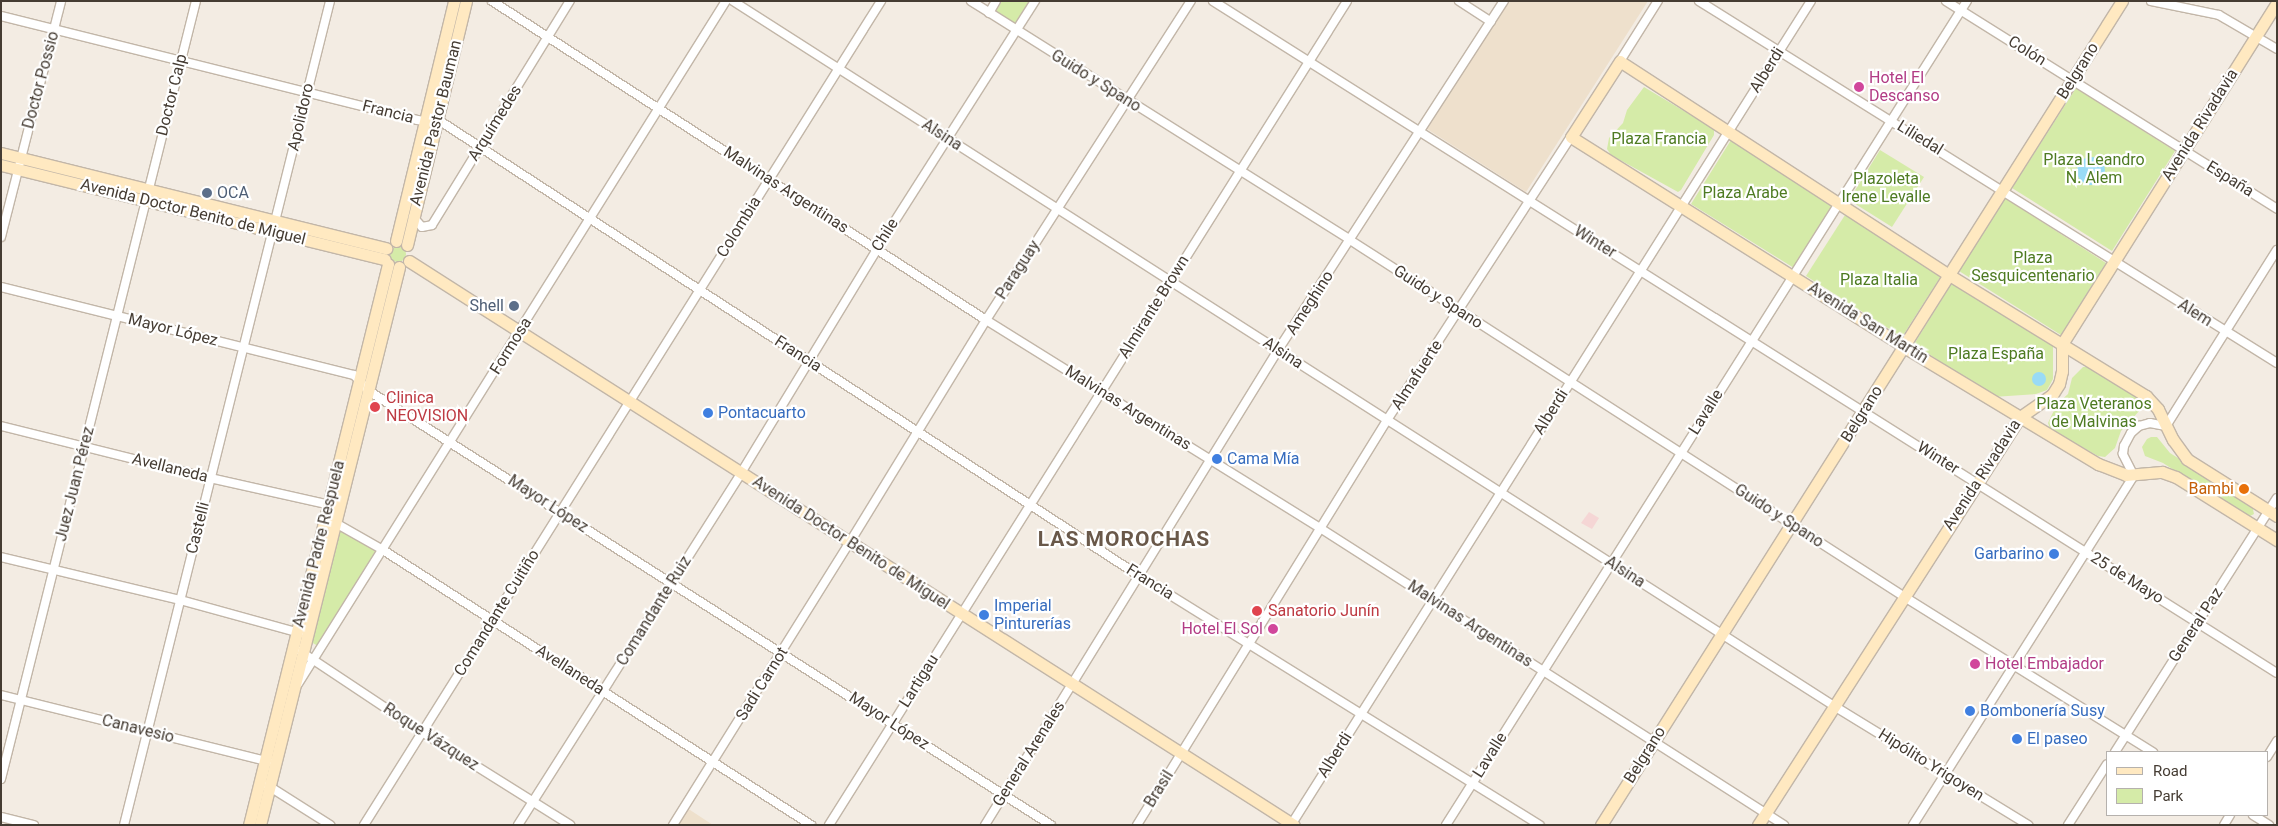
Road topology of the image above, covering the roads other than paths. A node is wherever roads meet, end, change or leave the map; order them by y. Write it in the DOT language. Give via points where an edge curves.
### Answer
graph roads {
  1 [pos="61,1"];
  2 [pos="196,1"];
  3 [pos="330,1"];
  4 [pos="454,1"];
  5 [pos="466,1"];
  6 [pos="492,1"];
  7 [pos="570,1"];
  8 [pos="726,1"];
  9 [pos="733,1"];
  10 [pos="881,1"];
  11 [pos="971,1"];
  12 [pos="996,1"];
  13 [pos="1035,1"];
  14 [pos="1191,1"];
  15 [pos="1213,1"];
  16 [pos="1347,1"];
  17 [pos="1459,1"];
  18 [pos="1504,1"];
  19 [pos="1658,1"];
  20 [pos="1699,1"];
  21 [pos="1811,1"];
  22 [pos="1946,1"];
  23 [pos="1968,1"];
  24 [pos="2122,1"];
  25 [pos="2151,1"];
  26 [pos="2277,2"];
  27 [pos="1961,11"];
  28 [pos="989,13"];
  29 [pos="1,16"];
  30 [pos="1491,22"];
  31 [pos="54,29"];
  32 [pos="1016,30"];
  33 [pos="2256,35"];
  34 [pos="548,37"];
  35 [pos="2277,49"];
  36 [pos="1779,50"];
  37 [pos="181,61"];
  38 [pos="1620,61"];
  39 [pos="1308,62"];
  40 [pos="838,69"];
  41 [pos="2072,79"];
  42 [pos="307,92"];
  43 [pos="1127,101"];
  44 [pos="659,108"];
  45 [pos="424,120"];
  46 [pos="1892,120"];
  47 [pos="436,121"];
  48 [pos="1729,130"];
  49 [pos="1420,132"];
  50 [pos="1571,137"];
  51 [pos="947,138"];
  52 [pos="480,147"];
  53 [pos="2184,150"];
  54 [pos="1,153"];
  55 [pos="19,163"];
  56 [pos="1,165"];
  57 [pos="1240,171"];
  58 [pos="769,179"];
  59 [pos="2003,191"];
  60 [pos="147,195"];
  61 [pos="1530,201"];
  62 [pos="1838,202"];
  63 [pos="1681,206"];
  64 [pos="1058,209"];
  65 [pos="2277,209"];
  66 [pos="413,217"];
  67 [pos="590,219"];
  68 [pos="275,227"];
  69 [pos="1,237"];
  70 [pos="1350,240"];
  71 [pos="877,249"];
  72 [pos="2277,250"];
  73 [pos="396,255"];
  74 [pos="2114,262"];
  75 [pos="1640,271"];
  76 [pos="1949,275"];
  77 [pos="1792,276"];
  78 [pos="1170,281"];
  79 [pos="1,287"];
  80 [pos="700,290"];
  81 [pos="1459,310"];
  82 [pos="117,316"];
  83 [pos="986,320"];
  84 [pos="520,332"];
  85 [pos="2226,332"];
  86 [pos="1751,340"];
  87 [pos="2062,344"];
  88 [pos="243,347"];
  89 [pos="1904,347"];
  90 [pos="1278,350"];
  91 [pos="809,361"];
  92 [pos="2277,363"];
  93 [pos="360,379"];
  94 [pos="1570,382"];
  95 [pos="369,391"];
  96 [pos="1100,391"];
  97 [pos="630,402"];
  98 [pos="1864,412"];
  99 [pos="2020,417"];
  100 [pos="1387,420"];
  101 [pos="1,426"];
  102 [pos="2166,426"];
  103 [pos="918,431"];
  104 [pos="451,442"];
  105 [pos="84,447"];
  106 [pos="1681,452"];
  107 [pos="1210,460"];
  108 [pos="741,473"];
  109 [pos="2134,476"];
  110 [pos="210,478"];
  111 [pos="1977,483"];
  112 [pos="1501,492"];
  113 [pos="2277,498"];
  114 [pos="1029,504"];
  115 [pos="334,506"];
  116 [pos="561,512"];
  117 [pos="2273,514"];
  118 [pos="331,521"];
  119 [pos="1792,525"];
  120 [pos="1320,528"];
  121 [pos="2258,528"];
  122 [pos="2277,540"];
  123 [pos="850,542"];
  124 [pos="383,550"];
  125 [pos="2086,552"];
  126 [pos="1,557"];
  127 [pos="1611,563"];
  128 [pos="54,570"];
  129 [pos="1138,575"];
  130 [pos="672,583"];
  131 [pos="1903,596"];
  132 [pos="180,600"];
  133 [pos="1433,600"];
  134 [pos="961,613"];
  135 [pos="493,620"];
  136 [pos="2197,622"];
  137 [pos="302,634"];
  138 [pos="1722,634"];
  139 [pos="1249,644"];
  140 [pos="298,650"];
  141 [pos="782,652"];
  142 [pos="314,660"];
  143 [pos="2014,666"];
  144 [pos="1543,671"];
  145 [pos="2277,672"];
  146 [pos="1073,684"];
  147 [pos="294,690"];
  148 [pos="603,691"];
  149 [pos="1,695"];
  150 [pos="21,700"];
  151 [pos="1834,706"];
  152 [pos="1361,714"];
  153 [pos="892,723"];
  154 [pos="147,731"];
  155 [pos="422,732"];
  156 [pos="2126,735"];
  157 [pos="2277,741"];
  158 [pos="1654,742"];
  159 [pos="2115,751"];
  160 [pos="2151,751"];
  161 [pos="1182,753"];
  162 [pos="2268,755"];
  163 [pos="270,762"];
  164 [pos="713,762"];
  165 [pos="2106,766"];
  166 [pos="1946,773"];
  167 [pos="1,779"];
  168 [pos="1472,783"];
  169 [pos="264,784"];
  170 [pos="1004,794"];
  171 [pos="533,801"];
  172 [pos="1765,813"];
  173 [pos="2255,816"];
  174 [pos="1,817"];
  175 [pos="1292,824"];
  176 [pos="34,825"];
  177 [pos="124,825"];
  178 [pos="249,825"];
  179 [pos="260,825"];
  180 [pos="330,825"];
  181 [pos="364,825"];
  182 [pos="518,825"];
  183 [pos="570,825"];
  184 [pos="673,825"];
  185 [pos="812,825"];
  186 [pos="829,825"];
  187 [pos="985,825"];
  188 [pos="1052,825"];
  189 [pos="1137,825"];
  190 [pos="1446,825"];
  191 [pos="1539,825"];
  192 [pos="1601,825"];
  193 [pos="1758,825"];
  194 [pos="1784,825"];
  195 [pos="1913,825"];
  196 [pos="2028,825"];
  197 [pos="2068,825"];
  198 [pos="2269,825"];
  1 -- 31 [label="street, Doctor Possio"];
  2 -- 37 [label="street, Doctor Calp"];
  3 -- 42 [label="street, Apolidoro"];
  4 -- 45 [label="main road, Avenida Pastor Bauman"];
  5 -- 47 [label="main road, Avenida Pastor Bauman"];
  6 -- 34 [label="street, Malvinas Argentinas"];
  7 -- 34 [label="street, Arquímedes"];
  8 -- 44 [label="street, Formosa"];
  9 -- 40 [label="street, Alsina"];
  10 -- 40 [label="street, Colombia"];
  11 -- 28 [label="street, Guido y Spano"];
  12 -- 28 [label="street"];
  13 -- 32 [label="street, Chile"];
  14 -- 43 [label="street, Paraguay"];
  15 -- 39 [label="street, Winter"];
  16 -- 39 [label="street, Almirante Brown"];
  17 -- 30 [label="street"];
  18 -- 30 [label="street, Ameghino"];
  19 -- 38 [label="street, Almafuerte"];
  20 -- 36 [label="street, Liliedal"];
  21 -- 36 [label="street, Alberdi"];
  22 -- 27 [label="street, Colón"];
  23 -- 27 [label="street, Lavalle"];
  24 -- 41 [label="main road, Belgrano"];
  25 -- 33 [label="street" via="2219,15"];
  26 -- 33 [label="main road, Avenida Rivadavia"];
  27 -- 41 [label="street, Colón"];
  27 -- 46 [label="street, Lavalle"];
  28 -- 32 [label="street, Guido y Spano"];
  29 -- 31 [label="street, Francia"];
  30 -- 49 [label="street, Ameghino"];
  31 -- 37 [label="street, Francia"];
  31 -- 55 [label="street, Doctor Possio"];
  32 -- 43 [label="street, Guido y Spano"];
  32 -- 51 [label="street, Chile"];
  33 -- 35 [label="street"];
  33 -- 53 [label="main road, Avenida Rivadavia"];
  34 -- 44 [label="street, Malvinas Argentinas"];
  34 -- 52 [label="street, Arquímedes"];
  36 -- 46 [label="street, Liliedal"];
  36 -- 48 [label="street, Alberdi"];
  37 -- 42 [label="street, Francia"];
  37 -- 60 [label="street, Doctor Calp"];
  38 -- 48 [label="main road"];
  38 -- 50 [label="main road, Almafuerte"];
  39 -- 49 [label="street, Winter"];
  39 -- 57 [label="street, Almirante Brown"];
  40 -- 51 [label="street, Alsina"];
  40 -- 58 [label="street, Colombia"];
  41 -- 53 [label="street, Colón"];
  41 -- 59 [label="main road, Belgrano"];
  42 -- 45 [label="street, Francia"];
  42 -- 68 [label="street, Apolidoro"];
  43 -- 57 [label="street, Guido y Spano"];
  43 -- 64 [label="street, Paraguay"];
  44 -- 58 [label="street, Malvinas Argentinas"];
  44 -- 67 [label="street, Formosa"];
  45 -- 47 [label="street, Francia"];
  45 -- 73 [label="main road, Avenida Pastor Bauman"];
  46 -- 59 [label="street, Liliedal"];
  46 -- 62 [label="street, Lavalle"];
  47 -- 52 [label="street, Francia"];
  47 -- 66 [label="main road, Avenida Pastor Bauman"];
  48 -- 62 [label="main road"];
  48 -- 63 [label="street, Alberdi"];
  49 -- 61 [label="street, Winter"];
  49 -- 70 [label="street, Ameghino"];
  50 -- 61 [label="street, Almafuerte"];
  50 -- 63 [label="main road, Avenida San Martín"];
  51 -- 64 [label="street, Alsina"];
  51 -- 71 [label="street, Chile"];
  52 -- 66 [label="street, Arquímedes" via="432,225 422,227"];
  52 -- 67 [label="street, Francia"];
  53 -- 65 [label="street, España"];
  53 -- 74 [label="main road, Avenida Rivadavia"];
  54 -- 55 [label="main road, Avenida Doctor Benito de Miguel"];
  55 -- 56 [label="main road, Avenida Doctor Benito de Miguel"];
  55 -- 60 [label="main road, Avenida Doctor Benito de Miguel"];
  55 -- 69 [label="street, Doctor Possio"];
  57 -- 70 [label="street, Guido y Spano"];
  57 -- 78 [label="street, Almirante Brown"];
  58 -- 71 [label="street, Malvinas Argentinas"];
  58 -- 80 [label="street, Colombia"];
  59 -- 74 [label="street, Liliedal"];
  59 -- 76 [label="main road, Belgrano"];
  60 -- 68 [label="main road, Avenida Doctor Benito de Miguel"];
  60 -- 82 [label="street, Juez Juan Pérez"];
  61 -- 75 [label="street, Winter"];
  61 -- 81 [label="street, Almafuerte"];
  62 -- 76 [label="main road"];
  62 -- 77 [label="street, Lavalle"];
  63 -- 75 [label="street, Alberdi"];
  63 -- 77 [label="main road, Avenida San Martín"];
  64 -- 78 [label="street, Alsina"];
  64 -- 83 [label="street, Paraguay"];
  66 -- 73 [label="main road, Avenida Pastor Bauman"];
  67 -- 80 [label="street, Francia"];
  67 -- 84 [label="street, Formosa"];
  68 -- 73 [label="main road, Avenida Doctor Benito de Miguel"];
  68 -- 88 [label="street, Castelli"];
  70 -- 81 [label="street, Guido y Spano"];
  70 -- 90 [label="street, Ameghino"];
  71 -- 83 [label="street, Malvinas Argentinas"];
  71 -- 91 [label="street, Chile"];
  72 -- 85 [label="street"];
  73 -- 84 [label="main road, Avenida Doctor Benito de Miguel"];
  73 -- 93 [label="main road, Avenida Padre Respuela"];
  73 -- 95 [label="main road, Avenida Padre Respuela"];
  74 -- 85 [label="street, Alem"];
  74 -- 87 [label="main road, Avenida Rivadavia"];
  75 -- 86 [label="street, Winter"];
  75 -- 94 [label="street, Alberdi"];
  76 -- 87 [label="main road"];
  76 -- 89 [label="main road, Belgrano"];
  77 -- 86 [label="street, Lavalle"];
  77 -- 89 [label="main road, Avenida San Martín"];
  78 -- 90 [label="street, Alsina"];
  78 -- 96 [label="street, Almirante Brown"];
  79 -- 82 [label="street, Mayor López"];
  80 -- 91 [label="street, Francia"];
  80 -- 97 [label="street, Colombia"];
  81 -- 94 [label="street, Guido y Spano"];
  81 -- 100 [label="street, Almafuerte"];
  82 -- 88 [label="street, Mayor López"];
  82 -- 105 [label="street, Juez Juan Pérez"];
  83 -- 96 [label="street, Malvinas Argentinas"];
  83 -- 103 [label="street, Paraguay"];
  84 -- 97 [label="main road, Avenida Doctor Benito de Miguel"];
  84 -- 104 [label="street, Formosa"];
  85 -- 92 [label="street, Alem"];
  85 -- 102 [label="street"];
  86 -- 98 [label="street, Winter"];
  86 -- 106 [label="street, Lavalle"];
  87 -- 99 [label="main road, Avenida Rivadavia" via="2059,384 2052,394"];
  87 -- 102 [label="main road" via="2152,401"];
  88 -- 93 [label="street, Mayor López"];
  88 -- 110 [label="street, Castelli"];
  89 -- 98 [label="main road, Belgrano"];
  89 -- 99 [label="main road, Avenida San Martín"];
  90 -- 100 [label="street, Alsina"];
  90 -- 107 [label="street, Ameghino"];
  91 -- 103 [label="street, Francia"];
  91 -- 108 [label="street, Chile"];
  93 -- 95 [label="street, Mayor López"];
  93 -- 115 [label="main road, Avenida Padre Respuela"];
  94 -- 106 [label="street, Guido y Spano"];
  94 -- 112 [label="street, Alberdi"];
  95 -- 104 [label="street, Mayor López"];
  95 -- 115 [label="main road, Avenida Padre Respuela"];
  96 -- 107 [label="street, Malvinas Argentinas"];
  96 -- 114 [label="street, Almirante Brown"];
  97 -- 108 [label="main road, Avenida Doctor Benito de Miguel"];
  97 -- 116 [label="street, Comandante Cuitiño"];
  98 -- 111 [label="street, Winter"];
  98 -- 119 [label="main road, Belgrano"];
  99 -- 109 [label="main road, Avenida San Martín" via="2098,464"];
  99 -- 111 [label="main road, Avenida Rivadavia"];
  100 -- 112 [label="street, Alsina"];
  100 -- 120 [label="street, Almafuerte"];
  101 -- 105 [label="street, Avellaneda"];
  102 -- 109 [label="street" via="2150,423 2131,433 2123,454"];
  102 -- 117 [label="main road" via="2178,449 2187,458"];
  103 -- 114 [label="street, Francia"];
  103 -- 123 [label="street, Paraguay"];
  104 -- 116 [label="street, Mayor López"];
  104 -- 124 [label="street, Formosa"];
  105 -- 110 [label="street, Avellaneda"];
  105 -- 128 [label="street, Juez Juan Pérez"];
  106 -- 119 [label="street, Guido y Spano"];
  106 -- 127 [label="street, Lavalle"];
  107 -- 120 [label="street, Malvinas Argentinas"];
  107 -- 129 [label="street, Ameghino"];
  108 -- 123 [label="main road, Avenida Doctor Benito de Miguel"];
  108 -- 130 [label="street, Comandante Ruiz"];
  109 -- 121 [label="main road, Avenida San Martín" via="2162,472 2176,477"];
  109 -- 125 [label="street"];
  110 -- 115 [label="street, Avellaneda"];
  110 -- 132 [label="street, Castelli"];
  111 -- 125 [label="street, 25 de Mayo"];
  111 -- 131 [label="main road, Avenida Rivadavia"];
  112 -- 127 [label="street, Alsina"];
  112 -- 133 [label="street, Alberdi"];
  113 -- 117 [label="street, General Paz"];
  114 -- 129 [label="street, Francia"];
  114 -- 134 [label="street, Almirante Brown"];
  115 -- 118 [label="main road, Avenida Padre Respuela"];
  116 -- 130 [label="street, Mayor López"];
  116 -- 135 [label="street, Comandante Cuitiño"];
  117 -- 121 [label="street, General Paz"];
  118 -- 124 [label="street, Avellaneda"];
  118 -- 137 [label="main road, Avenida Padre Respuela"];
  119 -- 131 [label="street, Guido y Spano"];
  119 -- 138 [label="main road, Belgrano"];
  120 -- 133 [label="street, Malvinas Argentinas"];
  120 -- 139 [label="street, Almafuerte"];
  121 -- 122 [label="main road, Avenida San Martín"];
  121 -- 136 [label="street, General Paz"];
  123 -- 134 [label="main road, Avenida Doctor Benito de Miguel"];
  123 -- 141 [label="street, Sadi Carnot"];
  124 -- 135 [label="street, Avellaneda"];
  124 -- 142 [label="street, Formosa"];
  125 -- 136 [label="street, 25 de Mayo"];
  125 -- 143 [label="street"];
  126 -- 128 [label="street"];
  127 -- 138 [label="street, Alsina"];
  127 -- 144 [label="street, Lavalle"];
  128 -- 132 [label="street"];
  128 -- 150 [label="street, Juez Juan Pérez"];
  129 -- 139 [label="street, Francia"];
  129 -- 146 [label="street, Ameghino"];
  130 -- 141 [label="street, Mayor López"];
  130 -- 148 [label="street, Comandante Ruiz"];
  131 -- 143 [label="street, Guido y Spano"];
  131 -- 151 [label="main road, Avenida Rivadavia"];
  132 -- 137 [label="street"];
  132 -- 154 [label="street, Castelli"];
  133 -- 144 [label="street, Malvinas Argentinas"];
  133 -- 152 [label="street, Alberdi"];
  134 -- 146 [label="main road, Avenida Doctor Benito de Miguel"];
  134 -- 153 [label="street, Lartigau"];
  135 -- 148 [label="street, Avellaneda"];
  135 -- 155 [label="street, Comandante Cuitiño"];
  136 -- 145 [label="street, 25 de Mayo"];
  136 -- 156 [label="street, General Paz"];
  137 -- 140 [label="main road, Avenida Padre Respuela"];
  138 -- 151 [label="street, Alsina"];
  138 -- 158 [label="main road, Belgrano"];
  139 -- 152 [label="street, Francia"];
  139 -- 161 [label="street, Almafuerte"];
  140 -- 142 [label="street, Roque Vázquez"];
  140 -- 147 [label="main road, Avenida Padre Respuela"];
  140 -- 163 [label="main road, Avenida Padre Respuela"];
  141 -- 153 [label="street, Mayor López"];
  141 -- 164 [label="street, Sadi Carnot"];
  142 -- 147 [label="street, Formosa"];
  142 -- 155 [label="street, Roque Vázquez"];
  143 -- 156 [label="street, Guido y Spano"];
  143 -- 166 [label="street"];
  144 -- 158 [label="street, Malvinas Argentinas"];
  144 -- 168 [label="street, Lavalle"];
  146 -- 161 [label="main road, Avenida Doctor Benito de Miguel"];
  146 -- 170 [label="street, General Arenales"];
  147 -- 163 [label="main road, Avenida Padre Respuela"];
  148 -- 164 [label="street, Avellaneda"];
  148 -- 171 [label="street, Comandante Ruiz"];
  149 -- 150 [label="street, Canavesio"];
  150 -- 154 [label="street, Canavesio"];
  150 -- 167 [label="street, Juez Juan Pérez"];
  151 -- 166 [label="street, Hipólito Yrigoyen"];
  151 -- 172 [label="main road, Avenida Rivadavia"];
  152 -- 168 [label="street, Francia"];
  152 -- 175 [label="street, Alberdi"];
  153 -- 170 [label="street, Mayor López"];
  153 -- 186 [label="street, Lartigau"];
  154 -- 163 [label="street, Canavesio"];
  154 -- 177 [label="street, Castelli"];
  155 -- 171 [label="street, Roque Vázquez"];
  155 -- 181 [label="street, Comandante Cuitiño"];
  156 -- 159 [label="street, General Paz"];
  156 -- 160 [label="street, Guido y Spano"];
  157 -- 162 [label="street"];
  158 -- 172 [label="street, Malvinas Argentinas"];
  158 -- 192 [label="main road, Belgrano"];
  161 -- 175 [label="main road, Avenida Doctor Benito de Miguel"];
  161 -- 189 [label="street, Brasil"];
  163 -- 169 [label="main road, Avenida Padre Respuela"];
  164 -- 184 [label="street, Sadi Carnot"];
  164 -- 185 [label="street, Avellaneda"];
  165 -- 197 [label="street"];
  166 -- 195 [label="street"];
  166 -- 196 [label="street, Hipólito Yrigoyen"];
  168 -- 190 [label="street, Lavalle"];
  168 -- 191 [label="street, Francia"];
  169 -- 178 [label="main road, Avenida Padre Respuela"];
  169 -- 179 [label="main road, Avenida Padre Respuela"];
  169 -- 180 [label="street"];
  170 -- 187 [label="street, General Arenales"];
  170 -- 188 [label="street, Mayor López"];
  171 -- 182 [label="street, Comandante Ruiz"];
  171 -- 183 [label="street, Roque Vázquez"];
  172 -- 193 [label="main road, Avenida Rivadavia"];
  172 -- 194 [label="street, Malvinas Argentinas"];
  173 -- 198 [label="street"];
  174 -- 176 [label="street"];
}
